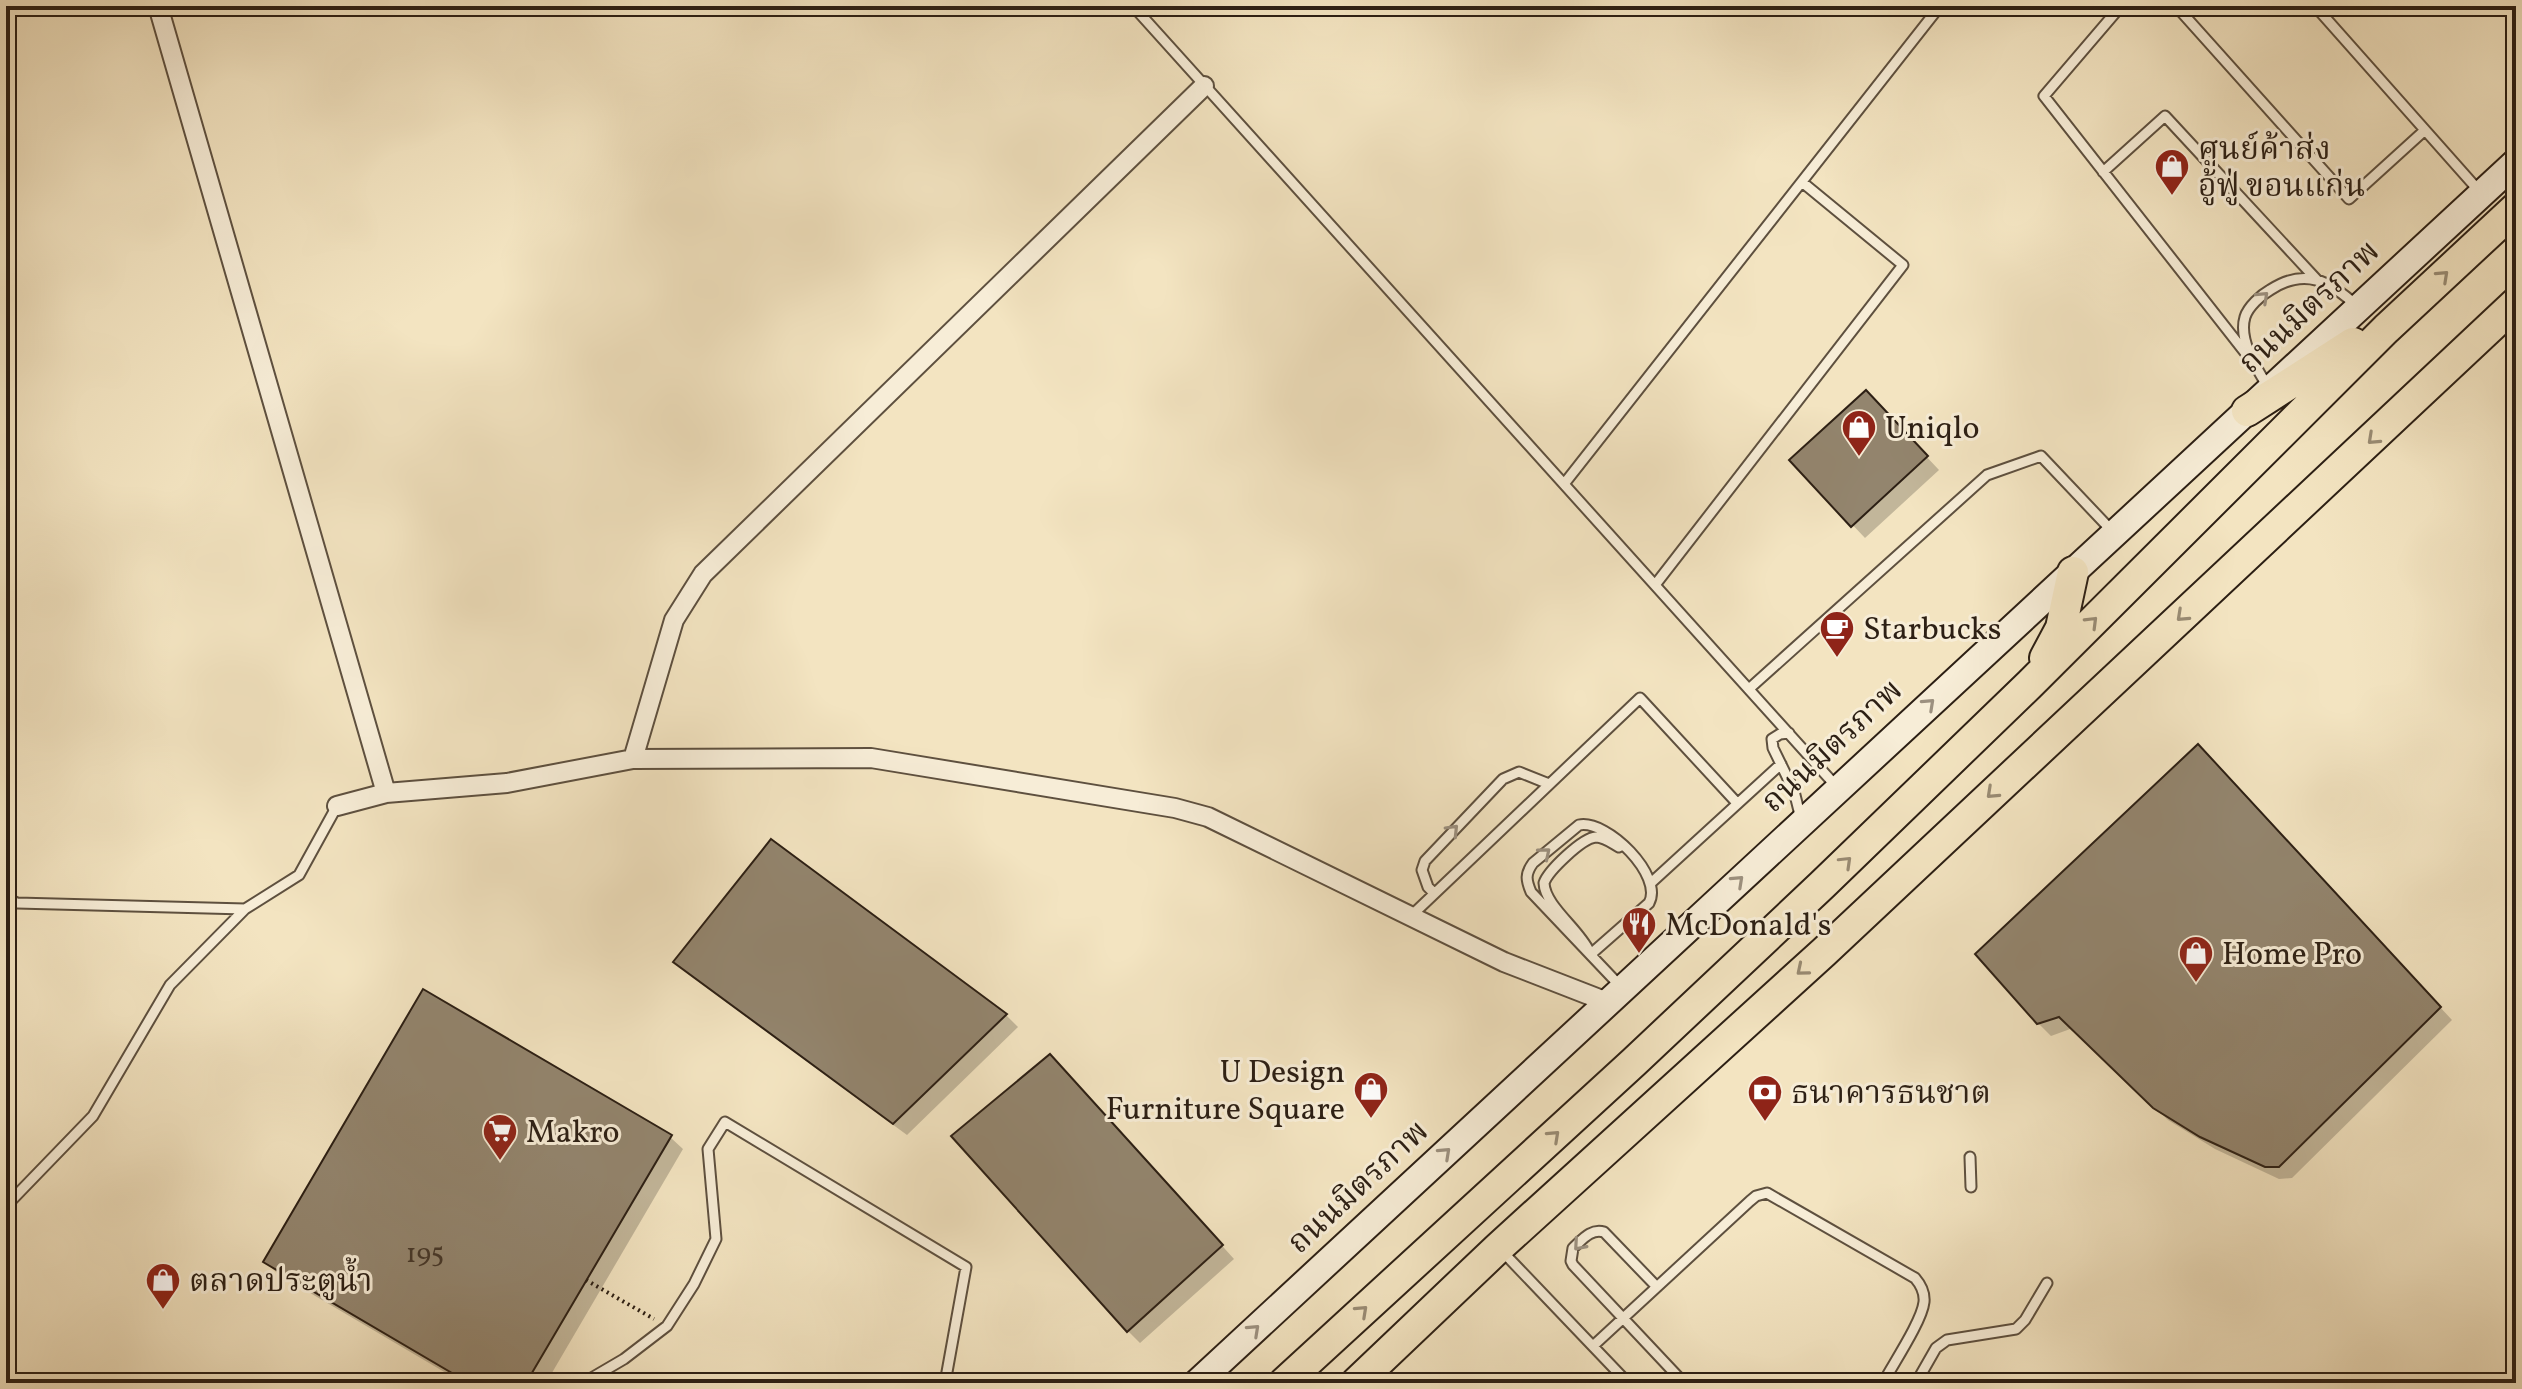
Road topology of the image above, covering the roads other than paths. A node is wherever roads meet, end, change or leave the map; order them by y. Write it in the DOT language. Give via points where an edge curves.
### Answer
graph roads {
  1 [pos="158,6"];
  2 [pos="1133,6"];
  3 [pos="1940,6"];
  4 [pos="2121,6"];
  5 [pos="2176,6"];
  6 [pos="2315,6"];
  7 [pos="1204,86"];
  8 [pos="2425,130"];
  9 [pos="2516,162"];
  10 [pos="2103,172"];
  11 [pos="1802,182"];
  12 [pos="2482,194"];
  13 [pos="2516,208"];
  14 [pos="2317,280"];
  15 [pos="2516,303"];
  16 [pos="2359,308"];
  17 [pos="2408,308"];
  18 [pos="2516,321"];
  19 [pos="2251,360"];
  20 [pos="2430,386"];
  21 [pos="2270,390"];
  22 [pos="2247,411"];
  23 [pos="1564,484"];
  24 [pos="2114,533"];
  25 [pos="2073,572"];
  26 [pos="1655,585"];
  27 [pos="2030,684"];
  28 [pos="1750,688"];
  29 [pos="1789,733"];
  30 [pos="633,759"];
  31 [pos="1781,764"];
  32 [pos="1549,784"];
  33 [pos="1839,788"];
  34 [pos="386,793"];
  35 [pos="1737,803"];
  36 [pos="337,806"];
  37 [pos="1801,823"];
  38 [pos="1627,851"];
  39 [pos="1652,882"];
  40 [pos="1434,893"];
  41 [pos="6,898"];
  42 [pos="245,909"];
  43 [pos="1411,916"];
  44 [pos="1591,954"];
  45 [pos="1614,995"];
  46 [pos="1970,1157"];
  47 [pos="1971,1187"];
  48 [pos="6,1206"];
  49 [pos="1498,1248"];
  50 [pos="2047,1283"];
  51 [pos="1656,1286"];
  52 [pos="1623,1318"];
  53 [pos="1593,1346"];
  54 [pos="583,1383"];
  55 [pos="945,1383"];
  56 [pos="1197,1383"];
  57 [pos="1284,1383"];
  58 [pos="1356,1383"];
  59 [pos="1628,1383"];
  60 [pos="1684,1383"];
  61 [pos="1883,1383"];
  62 [pos="1916,1383"];
  1 -- 34 [label="street"];
  2 -- 7 [label="lane"];
  3 -- 11 [label="lane"];
  4 -- 10 [label="lane" via="2044,96"];
  5 -- 8 [label="lane" via="2349,199"];
  6 -- 8 [label="lane"];
  7 -- 23 [label="lane"];
  7 -- 30 [label="street" via="703,574 674,620"];
  8 -- 12 [label="lane"];
  9 -- 12 [label="main road, ถนนมิตรภาพ"];
  10 -- 14 [label="lane" via="2165,116"];
  10 -- 19 [label="lane"];
  11 -- 23 [label="lane"];
  11 -- 26 [label="lane" via="1903,265"];
  12 -- 16 [label="main road, ถนนมิตรภาพ"];
  17 -- 13 [label="main road, one-way"];
  14 -- 16 [label="lane" via="2341,291"];
  19 -- 14 [label="lane, one-way" via="2245,317 2260,296 2295,277"];
  15 -- 20 [label="main road"];
  16 -- 21 [label="main road, ถนนมิตรภาพ"];
  17 -- 22 [label="main road"];
  27 -- 17 [label="main road, one-way"];
  18 -- 20 [label="main road"];
  19 -- 21 [label="lane"];
  20 -- 49 [label="main road, one-way" via="1824,952"];
  21 -- 22 [label="main road, ถนนมิตรภาพ"];
  22 -- 24 [label="main road, ถนนมิตรภาพ"];
  23 -- 26 [label="lane"];
  24 -- 25 [label="main road, ถนนมิตรภาพ"];
  24 -- 28 [label="lane" via="2041,456 1987,475"];
  25 -- 27 [label="main road" via="2061,628"];
  33 -- 25 [label="main road, ถนนมิตรภาพ, one-way"];
  26 -- 28 [label="lane"];
  57 -- 27 [label="main road, one-way" via="1634,1062"];
  28 -- 29 [label="lane"];
  29 -- 31 [label="lane" via="1772,739"];
  29 -- 33 [label="lane"];
  30 -- 34 [label="street" via="507,783"];
  30 -- 43 [label="street" via="871,758 1175,808 1208,817"];
  31 -- 35 [label="lane"];
  31 -- 37 [label="lane"];
  32 -- 35 [label="lane" via="1640,698"];
  32 -- 40 [label="lane"];
  40 -- 32 [label="lane, one-way" via="1422,870 1425,861 1503,779 1519,772"];
  33 -- 37 [label="main road, ถนนมิตรภาพ"];
  34 -- 36 [label="street"];
  35 -- 39 [label="lane"];
  36 -- 42 [label="lane" via="299,875"];
  45 -- 37 [label="main road, ถนนมิตรภาพ, one-way"];
  38 -- 39 [label="lane"];
  38 -- 44 [label="lane" via="1604,838 1586,840 1546,877 1546,897"];
  44 -- 38 [label="lane, one-way" via="1531,892 1527,871 1587,823 1613,834"];
  39 -- 44 [label="lane" via="1649,903"];
  40 -- 43 [label="lane"];
  41 -- 42 [label="lane" via="17,903"];
  42 -- 48 [label="lane" via="170,985 93,1116"];
  43 -- 45 [label="street" via="1504,962"];
  44 -- 45 [label="lane"];
  56 -- 45 [label="main road, ถนนมิตรภาพ, one-way"];
  46 -- 47 [label="lane"];
  49 -- 53 [label="lane"];
  49 -- 58 [label="main road"];
  50 -- 62 [label="lane" via="2016,1329 1947,1340 1936,1348"];
  51 -- 52 [label="lane"];
  51 -- 52 [label="lane, one-way" via="1604,1232 1592,1232 1573,1248 1573,1265"];
  51 -- 61 [label="lane" via="1756,1196 1775,1195 1921,1285 1922,1310"];
  52 -- 53 [label="lane"];
  52 -- 60 [label="lane"];
  53 -- 59 [label="lane"];
  54 -- 55 [label="lane" via="667,1326 694,1284 716,1239 708,1149 725,1122 966,1267"];
}
